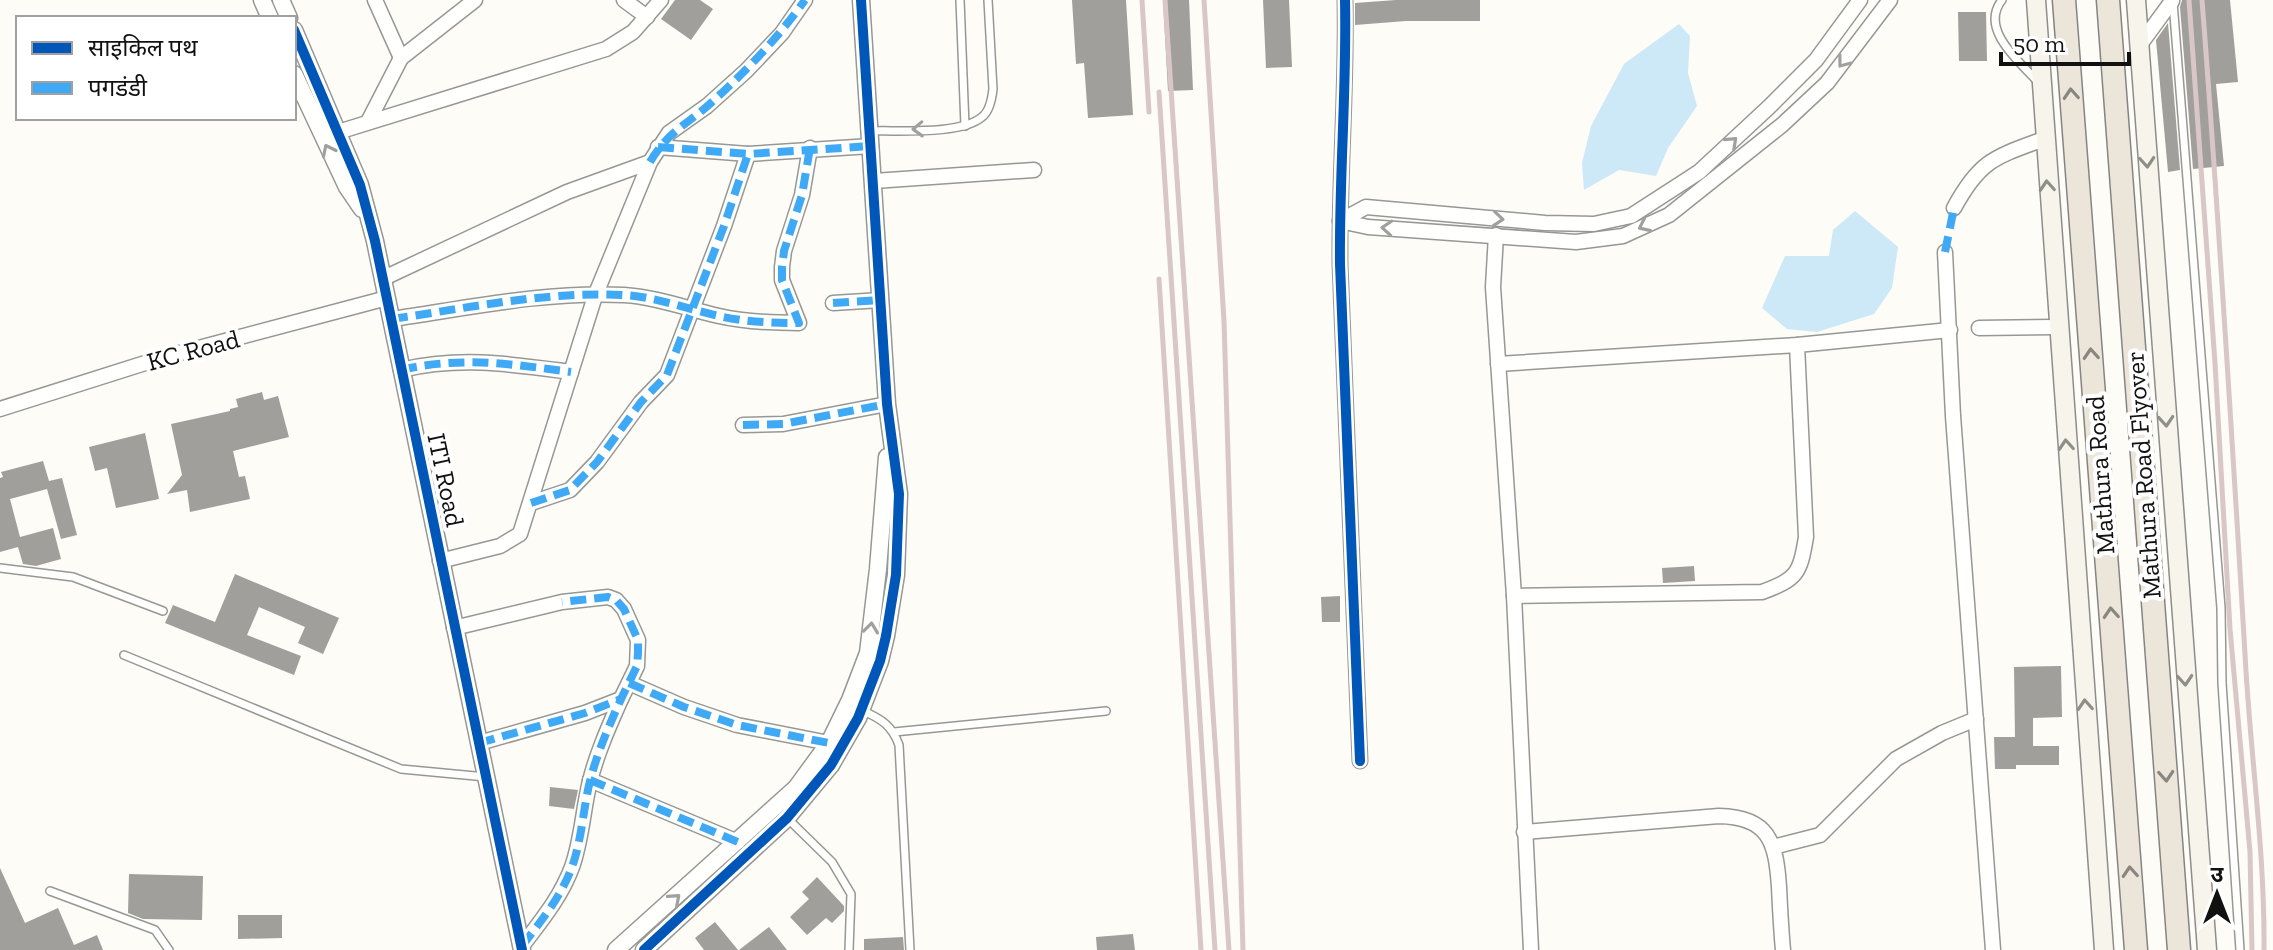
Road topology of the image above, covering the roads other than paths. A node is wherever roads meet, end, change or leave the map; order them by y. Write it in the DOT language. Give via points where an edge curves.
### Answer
graph roads {
  1 [pos="375,0"];
  2 [pos="624,0"];
  3 [pos="661,0"];
  4 [pos="805,0"];
  5 [pos="861,0"];
  6 [pos="960,0"];
  7 [pos="988,0"];
  8 [pos="1345,0"];
  9 [pos="1860,0"];
  10 [pos="1890,0"];
  11 [pos="2002,0"];
  12 [pos="2036,0"];
  13 [pos="2064,0"];
  14 [pos="2108,0"];
  15 [pos="2136,0"];
  16 [pos="2172,0"];
  17 [pos="469,2"];
  18 [pos="647,17"];
  19 [pos="296,35"];
  20 [pos="2139,46"];
  21 [pos="401,58"];
  22 [pos="296,78"];
  23 [pos="2041,85"];
  24 [pos="368,122"];
  25 [pos="965,126"];
  26 [pos="338,132"];
  27 [pos="871,139"];
  28 [pos="2044,139"];
  29 [pos="658,147"];
  30 [pos="810,148"];
  31 [pos="748,154"];
  32 [pos="650,162"];
  33 [pos="1034,170"];
  34 [pos="874,181"];
  35 [pos="1954,208"];
  36 [pos="367,217"];
  37 [pos="1340,221"];
  38 [pos="1496,235"];
  39 [pos="1945,252"];
  40 [pos="384,278"];
  41 [pos="595,296"];
  42 [pos="387,298"];
  43 [pos="881,300"];
  44 [pos="833,303"];
  45 [pos="691,309"];
  46 [pos="392,319"];
  47 [pos="2057,327"];
  48 [pos="1979,328"];
  49 [pos="1950,330"];
  50 [pos="1797,345"];
  51 [pos="1498,364"];
  52 [pos="401,370"];
  53 [pos="571,372"];
  54 [pos="887,404"];
  55 [pos="0,409"];
  56 [pos="743,425"];
  57 [pos="890,435"];
  58 [pos="531,503"];
  59 [pos="440,561"];
  60 [pos="0,568"];
  61 [pos="1514,596"];
  62 [pos="163,611"];
  63 [pos="454,628"];
  64 [pos="124,655"];
  65 [pos="629,683"];
  66 [pos="621,699"];
  67 [pos="861,710"];
  68 [pos="1106,711"];
  69 [pos="1976,719"];
  70 [pos="894,732"];
  71 [pos="479,743"];
  72 [pos="829,743"];
  73 [pos="1360,761"];
  74 [pos="486,777"];
  75 [pos="590,780"];
  76 [pos="787,818"];
  77 [pos="1524,832"];
  78 [pos="738,842"];
  79 [pos="1773,847"];
  80 [pos="50,891"];
  81 [pos="522,948"];
  82 [pos="169,950"];
  83 [pos="616,950"];
  84 [pos="644,950"];
  85 [pos="849,950"];
  86 [pos="910,950"];
  87 [pos="1531,950"];
  88 [pos="1783,950"];
  89 [pos="1993,950"];
  90 [pos="2104,950"];
  91 [pos="2136,950"];
  92 [pos="2179,950"];
  93 [pos="2207,950"];
  94 [pos="2240,950"];
  1 -- 21 [label="street"];
  2 -- 18 [label="street"];
  3 -- 18 [label="street"];
  4 -- 29 [label="street" via="746,71"];
  5 -- 27 [label="street"];
  6 -- 25 [label="lane"];
  7 -- 25 [label="lane" via="991,102 984,117"];
  8 -- 37 [label="street"];
  37 -- 9 [label="street, one-way" via="1366,207 1545,223 1594,224 1631,216 1699,172 1769,107 1816,60"];
  10 -- 38 [label="street, one-way" via="1827,83 1669,215 1623,236 1576,242"];
  11 -- 23 [label="lane" via="1994,18 1997,31"];
  12 -- 23 [label="main road"];
  91 -- 13 [label="highway, Mathura Road, one-way"];
  14 -- 92 [label="highway, Mathura Road Flyover, one-way"];
  15 -- 20 [label="main road"];
  16 -- 20 [label="street"];
  16 -- 94 [label="lane" via="2221,608"];
  17 -- 21 [label="street"];
  18 -- 24 [label="street" via="606,49"];
  19 -- 26 [label="street, ITI Road"];
  20 -- 93 [label="main road, one-way"];
  21 -- 24 [label="street"];
  36 -- 22 [label="street, ITI Road, one-way" via="347,187"];
  23 -- 28 [label="main road"];
  24 -- 26 [label="street"];
  25 -- 27 [label="lane, one-way"];
  26 -- 36 [label="street, ITI Road"];
  27 -- 30 [label="street"];
  27 -- 34 [label="street"];
  28 -- 35 [label="street" via="1994,158 1968,182"];
  47 -- 28 [label="main road, one-way"];
  29 -- 31 [label="street"];
  29 -- 32 [label="street"];
  30 -- 31 [label="street"];
  30 -- 45 [label="street" via="782,267 799,323 760,323"];
  31 -- 45 [label="street"];
  32 -- 40 [label="street" via="567,192"];
  32 -- 41 [label="street"];
  33 -- 34 [label="street"];
  34 -- 43 [label="street"];
  36 -- 40 [label="street, ITI Road"];
  38 -- 37 [label="street, one-way"];
  37 -- 73 [label="street"];
  38 -- 51 [label="street"];
  39 -- 49 [label="street"];
  40 -- 42 [label="street, ITI Road"];
  41 -- 45 [label="street" via="649,298"];
  41 -- 46 [label="street"];
  41 -- 53 [label="street"];
  42 -- 46 [label="street, ITI Road"];
  42 -- 55 [label="street, KC Road" via="161,358"];
  43 -- 44 [label="street"];
  43 -- 54 [label="street"];
  45 -- 58 [label="street" via="667,375 597,462 570,490"];
  46 -- 52 [label="street, ITI Road"];
  47 -- 48 [label="street"];
  90 -- 47 [label="main road, one-way"];
  49 -- 50 [label="street"];
  49 -- 69 [label="street"];
  50 -- 51 [label="street"];
  50 -- 61 [label="street" via="1806,537 1801,566 1789,582 1762,592"];
  51 -- 61 [label="street"];
  52 -- 53 [label="street" via="469,361"];
  52 -- 59 [label="street, ITI Road"];
  53 -- 58 [label="street"];
  54 -- 56 [label="street" via="783,424"];
  54 -- 57 [label="street"];
  57 -- 67 [label="street" via="899,494 896,575 880,661"];
  72 -- 57 [label="street, one-way" via="868,653"];
  58 -- 59 [label="street" via="520,534 513,539"];
  59 -- 63 [label="street, ITI Road"];
  60 -- 62 [label="lane" via="73,577"];
  61 -- 77 [label="street"];
  63 -- 65 [label="street" via="562,602 608,597 624,609 638,640 637,666"];
  63 -- 71 [label="street, ITI Road"];
  64 -- 74 [label="lane" via="401,769"];
  65 -- 66 [label="street"];
  65 -- 72 [label="street" via="737,725"];
  66 -- 71 [label="street"];
  66 -- 75 [label="street"];
  67 -- 70 [label="lane"];
  67 -- 76 [label="street" via="831,765"];
  68 -- 70 [label="lane"];
  69 -- 79 [label="street" via="1896,759 1820,835"];
  69 -- 89 [label="street"];
  70 -- 86 [label="lane" via="899,745"];
  71 -- 74 [label="street, ITI Road"];
  72 -- 78 [label="street" via="796,788"];
  74 -- 81 [label="street, ITI Road"];
  75 -- 78 [label="street"];
  75 -- 81 [label="street" via="571,870"];
  76 -- 84 [label="street"];
  76 -- 85 [label="lane" via="832,862 851,894"];
  77 -- 79 [label="street" via="1740,816 1759,826"];
  77 -- 87 [label="street"];
  83 -- 78 [label="street, one-way"];
  79 -- 88 [label="street"];
  80 -- 82 [label="lane" via="155,930"];
}
